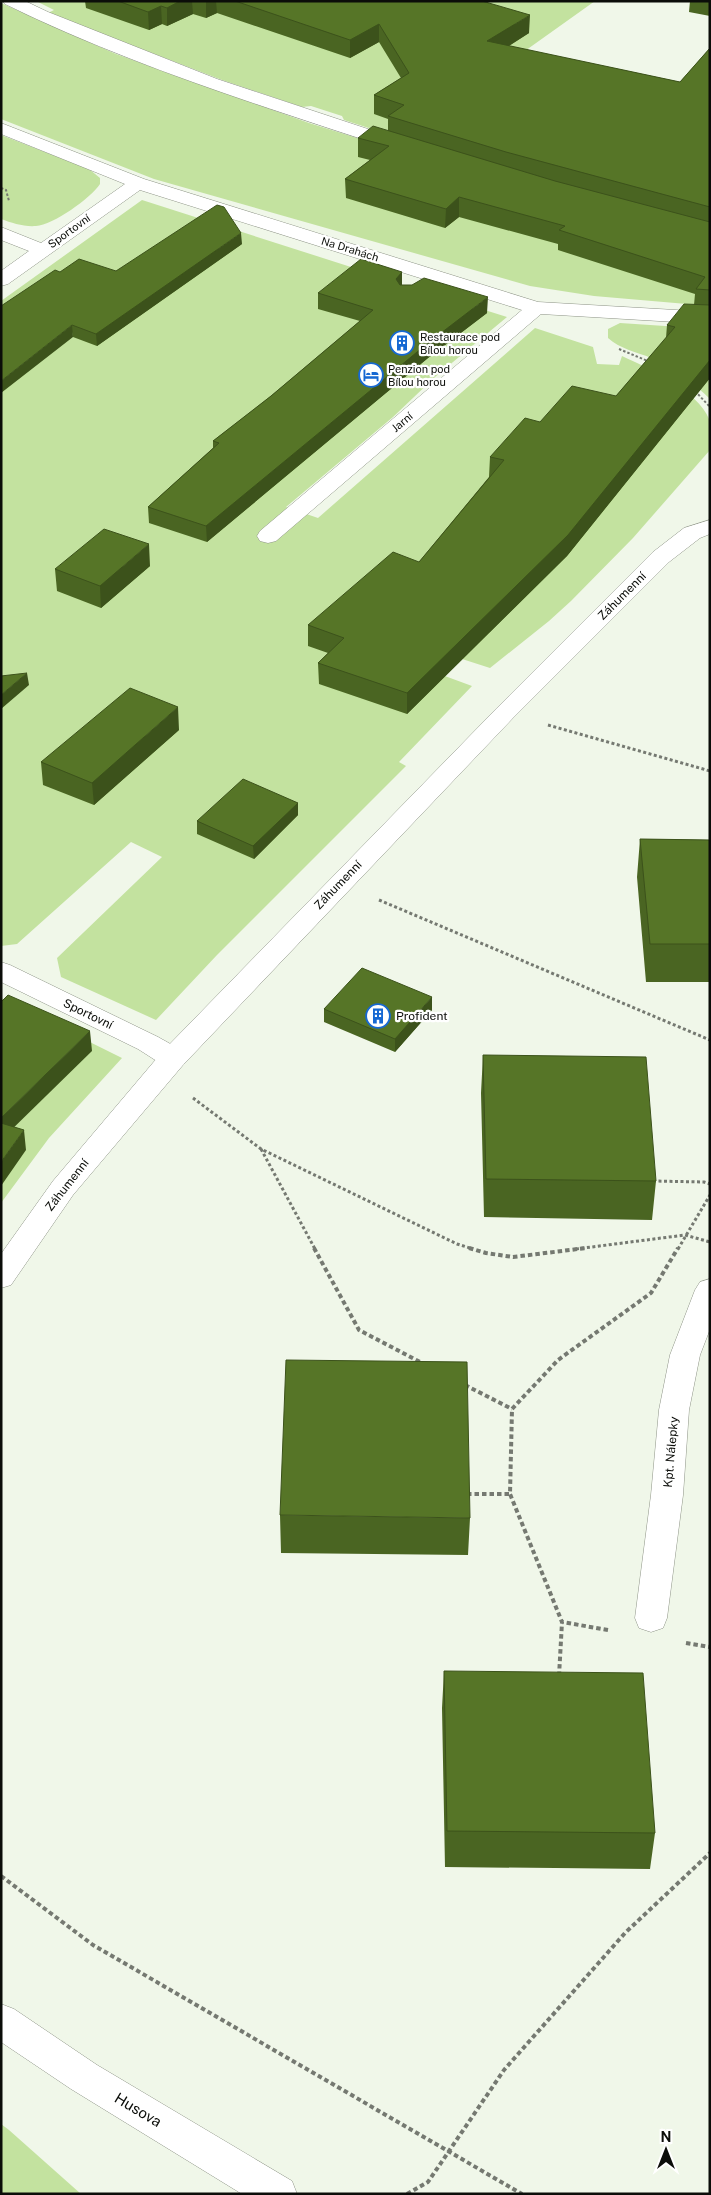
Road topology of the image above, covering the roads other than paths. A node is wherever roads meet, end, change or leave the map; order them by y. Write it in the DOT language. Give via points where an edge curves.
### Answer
graph roads {
  1 [pos="11,1"];
  2 [pos="1,128"];
  3 [pos="412,150"];
  4 [pos="138,183"];
  5 [pos="1,233"];
  6 [pos="43,250"];
  7 [pos="1,280"];
  8 [pos="536,308"];
  9 [pos="710,318"];
  10 [pos="710,526"];
  11 [pos="268,536"];
  12 [pos="1,971"];
  13 [pos="173,1058"];
  14 [pos="1,1277"];
  15 [pos="710,1290"];
  16 [pos="652,1618"];
  17 [pos="1,2021"];
  18 [pos="278,2194"];
  1 -- 3 [label="street" via="211,84"];
  2 -- 4 [label="street, Na Drahách"];
  4 -- 6 [label="street, Sportovní"];
  4 -- 8 [label="street, Na Drahách"];
  5 -- 6 [label="street"];
  6 -- 7 [label="street, Sportovní"];
  8 -- 9 [label="street, Na Drahách"];
  8 -- 11 [label="street, Jarní"];
  10 -- 13 [label="street, Záhumenní" via="692,533 661,557 504,712"];
  12 -- 13 [label="street, Sportovní"];
  13 -- 14 [label="street, Záhumenní" via="63,1188"];
  15 -- 16 [label="street, Kpt. Nálepky" via="685,1355 674,1410"];
  17 -- 18 [label="street, Husova" via="84,2077"];
}
